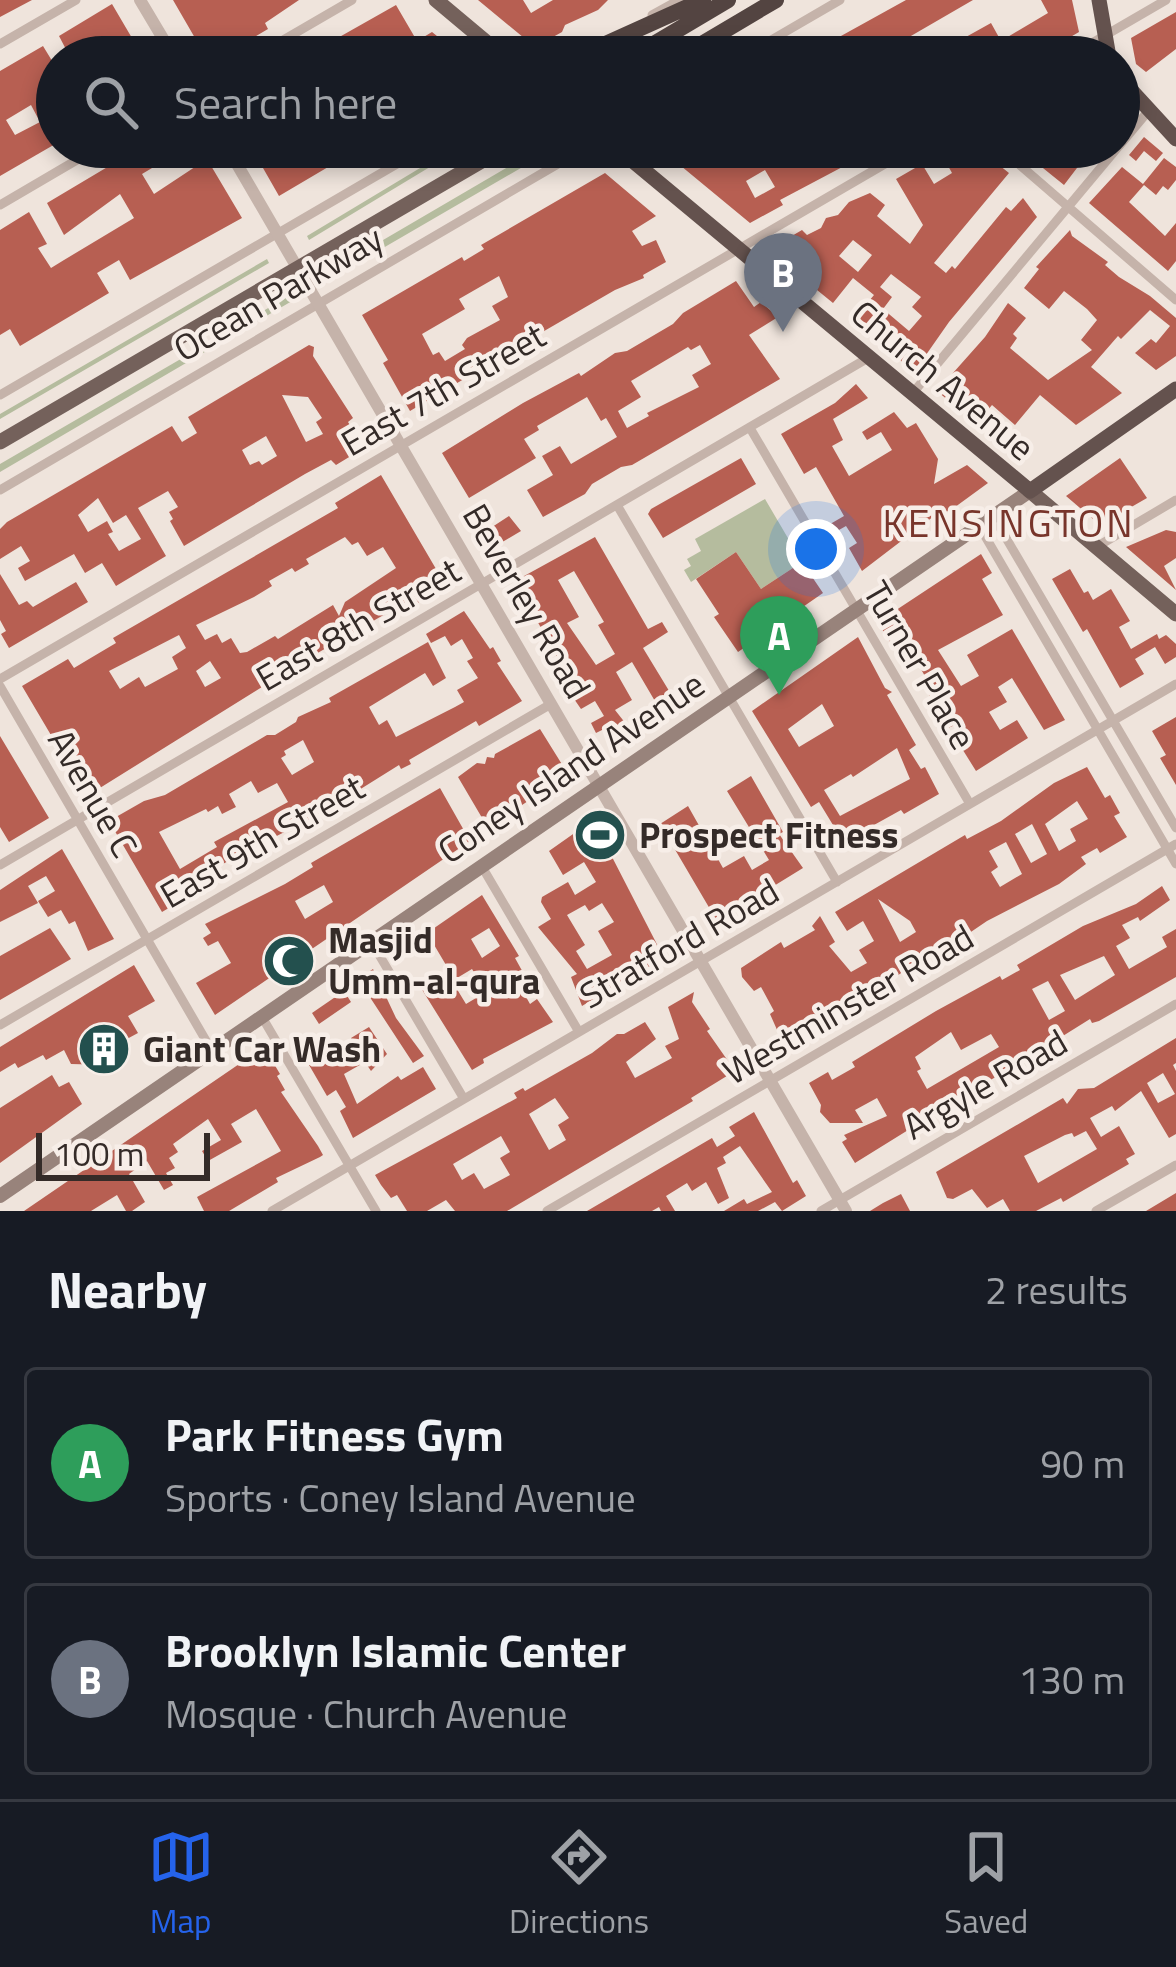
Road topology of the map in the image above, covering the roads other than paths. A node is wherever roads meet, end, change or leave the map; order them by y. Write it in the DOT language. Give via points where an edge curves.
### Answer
graph roads {
  1 [pos="76,0"];
  2 [pos="140,0"];
  3 [pos="352,0"];
  4 [pos="436,0"];
  5 [pos="679,0"];
  6 [pos="703,0"];
  7 [pos="728,0"];
  8 [pos="776,0"];
  9 [pos="840,0"];
  10 [pos="1099,0"];
  11 [pos="1166,0"];
  12 [pos="1106,35"];
  13 [pos="161,36"];
  14 [pos="290,36"];
  15 [pos="479,36"];
  16 [pos="618,36"];
  17 [pos="623,36"];
  18 [pos="667,36"];
  19 [pos="715,36"];
  20 [pos="778,36"];
  21 [pos="0,44"];
  22 [pos="1140,99"];
  23 [pos="1150,109"];
  24 [pos="1140,121"];
  25 [pos="1176,124"];
  26 [pos="1176,139"];
  27 [pos="63,168"];
  28 [pos="239,168"];
  29 [pos="389,168"];
  30 [pos="470,168"];
  31 [pos="551,168"];
  32 [pos="641,168"];
  33 [pos="878,168"];
  34 [pos="1023,168"];
  35 [pos="1100,168"];
  36 [pos="0,205"];
  37 [pos="1068,207"];
  38 [pos="278,233"];
  39 [pos="738,249"];
  40 [pos="298,268"];
  41 [pos="1176,301"];
  42 [pos="319,304"];
  43 [pos="868,358"];
  44 [pos="1176,389"];
  45 [pos="912,394"];
  46 [pos="0,395"];
  47 [pos="751,428"];
  48 [pos="0,442"];
  49 [pos="401,445"];
  50 [pos="0,490"];
  51 [pos="1030,491"];
  52 [pos="1176,500"];
  53 [pos="617,505"];
  54 [pos="992,514"];
  55 [pos="978,524"];
  56 [pos="1010,542"];
  57 [pos="1098,546"];
  58 [pos="994,552"];
  59 [pos="482,584"];
  60 [pos="855,608"];
  61 [pos="1176,614"];
  62 [pos="0,682"];
  63 [pos="1176,684"];
  64 [pos="728,696"];
  65 [pos="551,704"];
  66 [pos="1113,721"];
  67 [pos="1098,730"];
  68 [pos="598,785"];
  69 [pos="970,804"];
  70 [pos="77,819"];
  71 [pos="1176,828"];
  72 [pos="1172,847"];
  73 [pos="1176,864"];
  74 [pos="0,865"];
  75 [pos="481,865"];
  76 [pos="837,882"];
  77 [pos="147,939"];
  78 [pos="371,941"];
  79 [pos="700,962"];
  80 [pos="1176,1004"];
  81 [pos="262,1017"];
  82 [pos="0,1025"];
  83 [pos="579,1032"];
  84 [pos="212,1051"];
  85 [pos="770,1081"];
  86 [pos="464,1099"];
  87 [pos="1176,1165"];
  88 [pos="350,1166"];
  89 [pos="0,1196"];
  90 [pos="843,1206"];
  91 [pos="272,1211"];
  92 [pos="376,1211"];
  93 [pos="547,1211"];
  94 [pos="821,1211"];
  95 [pos="1096,1211"];
  1 -- 21 [label="street"];
  2 -- 13 [label="street"];
  3 -- 14 [label="street"];
  4 -- 15 [label="main road"];
  5 -- 16 [label="street"];
  6 -- 17 [label="highway"];
  7 -- 18 [label="highway"];
  8 -- 19 [label="highway"];
  9 -- 20 [label="street"];
  10 -- 12 [label="highway"];
  11 -- 12 [label="street"];
  22 -- 23 [label="highway"];
  23 -- 24 [label="street"];
  23 -- 25 [label="highway"];
  23 -- 26 [label="highway"];
  27 -- 36 [label="street"];
  28 -- 38 [label="street, Beverley Road"];
  29 -- 38 [label="street, Ocean Parkway"];
  30 -- 40 [label="main road, Ocean Parkway"];
  31 -- 42 [label="street, Ocean Parkway"];
  32 -- 39 [label="highway, Church Avenue"];
  33 -- 39 [label="street, East 7th Street"];
  34 -- 37 [label="street"];
  35 -- 37 [label="street"];
  37 -- 41 [label="street"];
  37 -- 45 [label="street"];
  38 -- 40 [label="street, Beverley Road"];
  38 -- 46 [label="street, Ocean Parkway"];
  39 -- 43 [label="highway, Church Avenue"];
  39 -- 49 [label="street, East 7th Street"];
  40 -- 42 [label="street, Beverley Road"];
  40 -- 48 [label="main road, Ocean Parkway"];
  42 -- 49 [label="street, Beverley Road"];
  42 -- 50 [label="street, Ocean Parkway"];
  43 -- 45 [label="highway, Church Avenue"];
  43 -- 47 [label="street, East 8th Street"];
  44 -- 51 [label="highway, Coney Island Avenue"];
  45 -- 51 [label="highway, Church Avenue"];
  47 -- 53 [label="street, East 8th Street"];
  47 -- 60 [label="street, Turner Place"];
  49 -- 59 [label="street, Beverley Road"];
  49 -- 62 [label="street, East 7th Street"];
  51 -- 54 [label="main road, Coney Island Avenue"];
  51 -- 57 [label="main road, Church Avenue"];
  52 -- 57 [label="street"];
  53 -- 59 [label="street, East 8th Street"];
  53 -- 64 [label="street"];
  54 -- 55 [label="main road, Coney Island Avenue"];
  54 -- 56 [label="street"];
  55 -- 58 [label="street"];
  55 -- 60 [label="main road, Coney Island Avenue"];
  56 -- 58 [label="street"];
  56 -- 66 [label="street"];
  57 -- 61 [label="main road, Church Avenue"];
  58 -- 67 [label="street"];
  59 -- 65 [label="street, Beverley Road"];
  59 -- 70 [label="street, East 8th Street"];
  60 -- 64 [label="main road, Coney Island Avenue"];
  60 -- 69 [label="street, Turner Place"];
  62 -- 70 [label="street, Avenue C"];
  63 -- 66 [label="street, Stratford Road"];
  64 -- 68 [label="main road, Coney Island Avenue"];
  64 -- 76 [label="street"];
  65 -- 68 [label="street, Beverley Road"];
  65 -- 77 [label="street, East 9th Street"];
  66 -- 67 [label="street, Stratford Road"];
  66 -- 71 [label="street"];
  67 -- 69 [label="street, Stratford Road"];
  67 -- 72 [label="street"];
  68 -- 75 [label="main road, Coney Island Avenue"];
  68 -- 79 [label="street, Beverley Road"];
  69 -- 76 [label="street, Stratford Road"];
  70 -- 74 [label="street, East 8th Street"];
  70 -- 77 [label="street, Avenue C"];
  72 -- 73 [label="street"];
  72 -- 85 [label="street, Westminster Road"];
  75 -- 78 [label="main road, Coney Island Avenue"];
  75 -- 83 [label="street"];
  76 -- 79 [label="street, Stratford Road"];
  77 -- 82 [label="street, East 9th Street"];
  77 -- 84 [label="street, Avenue C"];
  78 -- 81 [label="main road, Coney Island Avenue"];
  78 -- 86 [label="street"];
  79 -- 83 [label="street, Stratford Road"];
  79 -- 85 [label="street, Beverley Road"];
  80 -- 90 [label="street, Argyle Road"];
  81 -- 84 [label="main road, Coney Island Avenue"];
  81 -- 88 [label="street"];
  83 -- 86 [label="street, Stratford Road"];
  84 -- 89 [label="main road, Coney Island Avenue"];
  85 -- 90 [label="street, Beverley Road"];
  85 -- 93 [label="street, Westminster Road"];
  86 -- 88 [label="street, Stratford Road"];
  87 -- 95 [label="street"];
  88 -- 91 [label="street, Stratford Road"];
  88 -- 92 [label="street"];
  90 -- 94 [label="street, Argyle Road"];
}
